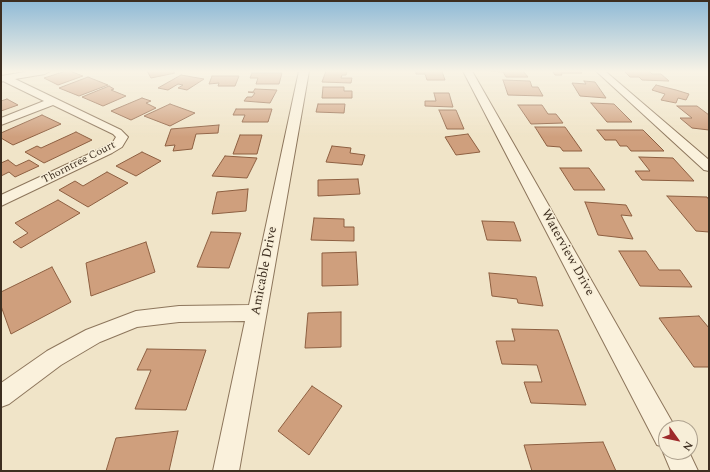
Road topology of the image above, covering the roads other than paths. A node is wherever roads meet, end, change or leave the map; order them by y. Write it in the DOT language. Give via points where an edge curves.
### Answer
graph roads {
  1 [pos="32,93"];
  2 [pos="300,93"];
  3 [pos="479,93"];
  4 [pos="625,93"];
  5 [pos="52,102"];
  6 [pos="1,122"];
  7 [pos="709,167"];
  8 [pos="1,201"];
  9 [pos="256,313"];
  10 [pos="1,396"];
  11 [pos="658,421"];
  12 [pos="679,460"];
  13 [pos="226,471"];
  14 [pos="685,471"];
  1 -- 5 [label="street, Thorntree Court"];
  2 -- 9 [label="street, Amicable Drive"];
  3 -- 11 [label="street, Waterview Drive"];
  4 -- 7 [label="street"];
  5 -- 6 [label="street"];
  5 -- 8 [label="street, Thorntree Court" via="117,132 122,139 108,150"];
  9 -- 10 [label="street" via="179,314 136,318 93,336 54,358"];
  9 -- 13 [label="street, Amicable Drive"];
  12 -- 14 [label="street"];
}
